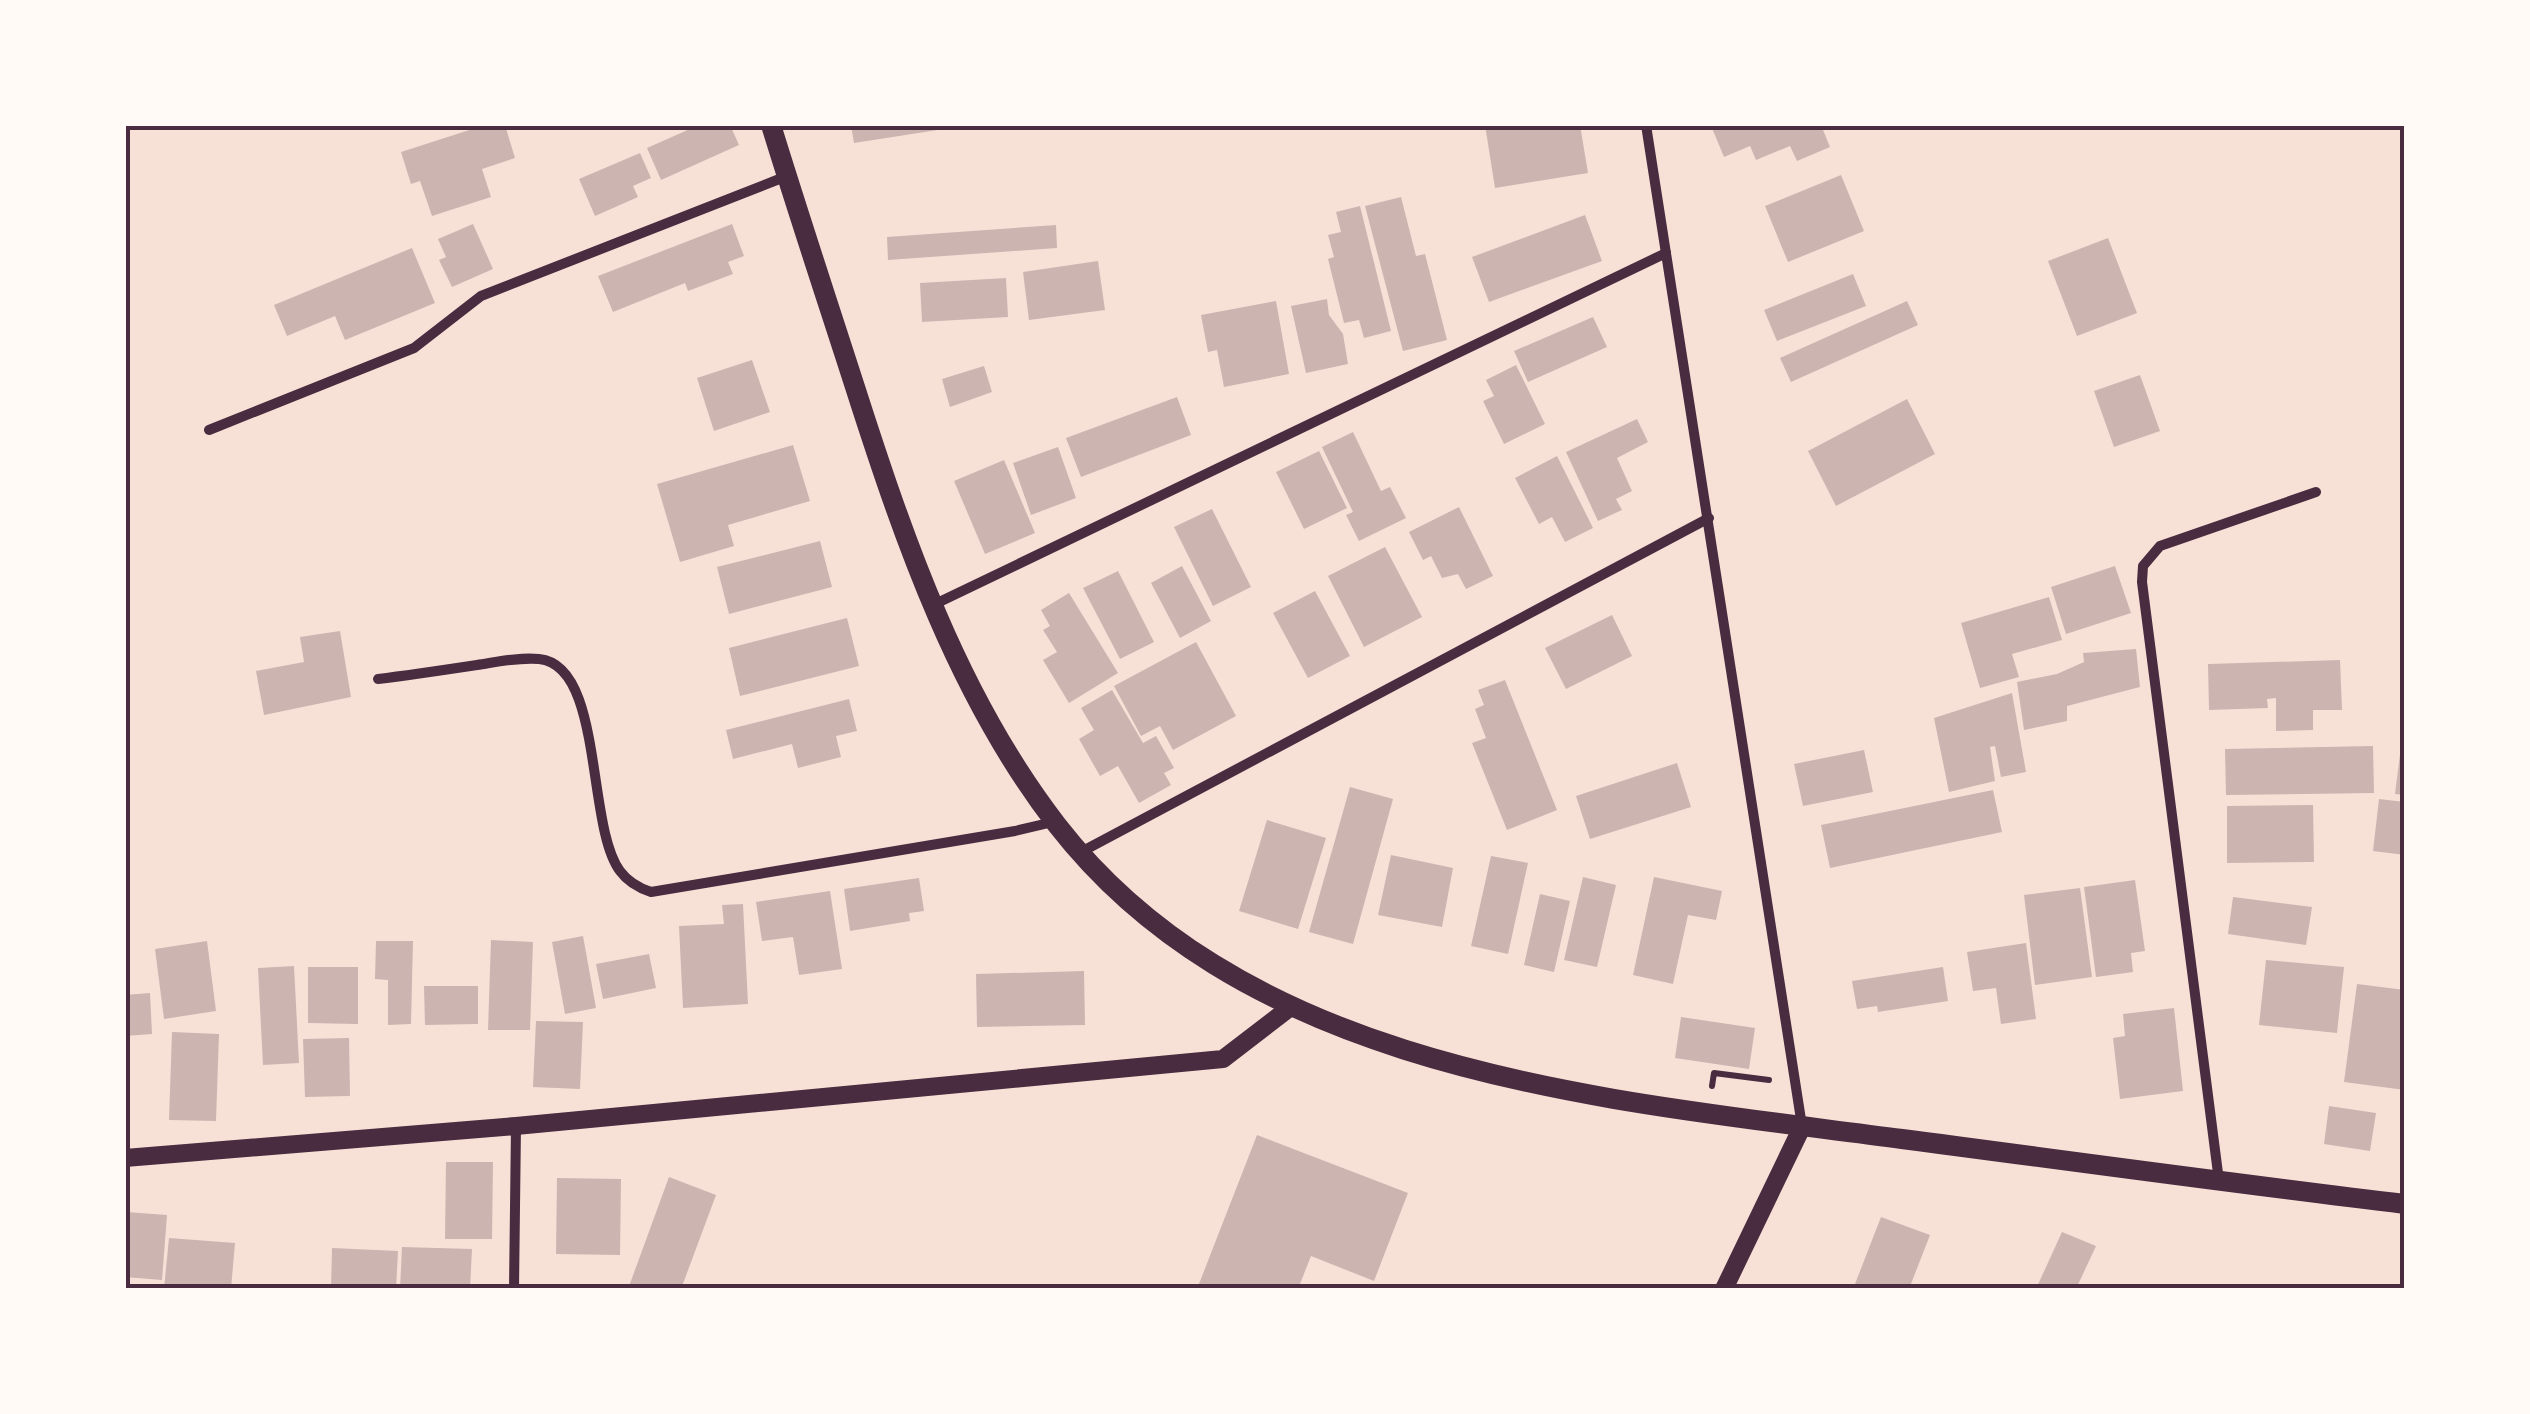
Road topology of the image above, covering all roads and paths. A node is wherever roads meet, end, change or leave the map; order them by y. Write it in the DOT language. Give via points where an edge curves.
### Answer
graph roads {
  1 [pos="771,125"];
  2 [pos="1646,125"];
  3 [pos="787,176"];
  4 [pos="1666,253"];
  5 [pos="209,430"];
  6 [pos="2316,492"];
  7 [pos="1709,518"];
  8 [pos="934,605"];
  9 [pos="378,680"];
  10 [pos="1054,822"];
  11 [pos="1080,853"];
  12 [pos="1292,1006"];
  13 [pos="516,1126"];
  14 [pos="1802,1127"];
  15 [pos="125,1158"];
  16 [pos="2219,1181"];
  17 [pos="2405,1204"];
  18 [pos="514,1289"];
  19 [pos="1724,1289"];
  1 -- 3 [label="main road"];
  2 -- 4 [label="street"];
  3 -- 5 [label="street" via="481,296 414,348"];
  3 -- 8 [label="main road"];
  4 -- 7 [label="street"];
  4 -- 8 [label="street"];
  6 -- 16 [label="street" via="2160,546 2142,566"];
  7 -- 11 [label="street"];
  7 -- 14 [label="street"];
  8 -- 10 [label="main road" via="999,739"];
  9 -- 10 [label="street" via="512,660 558,664 573,680 582,709 609,846 619,870 651,892"];
  10 -- 11 [label="main road"];
  11 -- 12 [label="main road" via="1189,946"];
  12 -- 13 [label="street" via="1223,1059"];
  12 -- 14 [label="main road" via="1516,1080"];
  13 -- 15 [label="street"];
  13 -- 18 [label="street"];
  14 -- 16 [label="main road"];
  14 -- 19 [label="street"];
  16 -- 17 [label="main road"];
}
